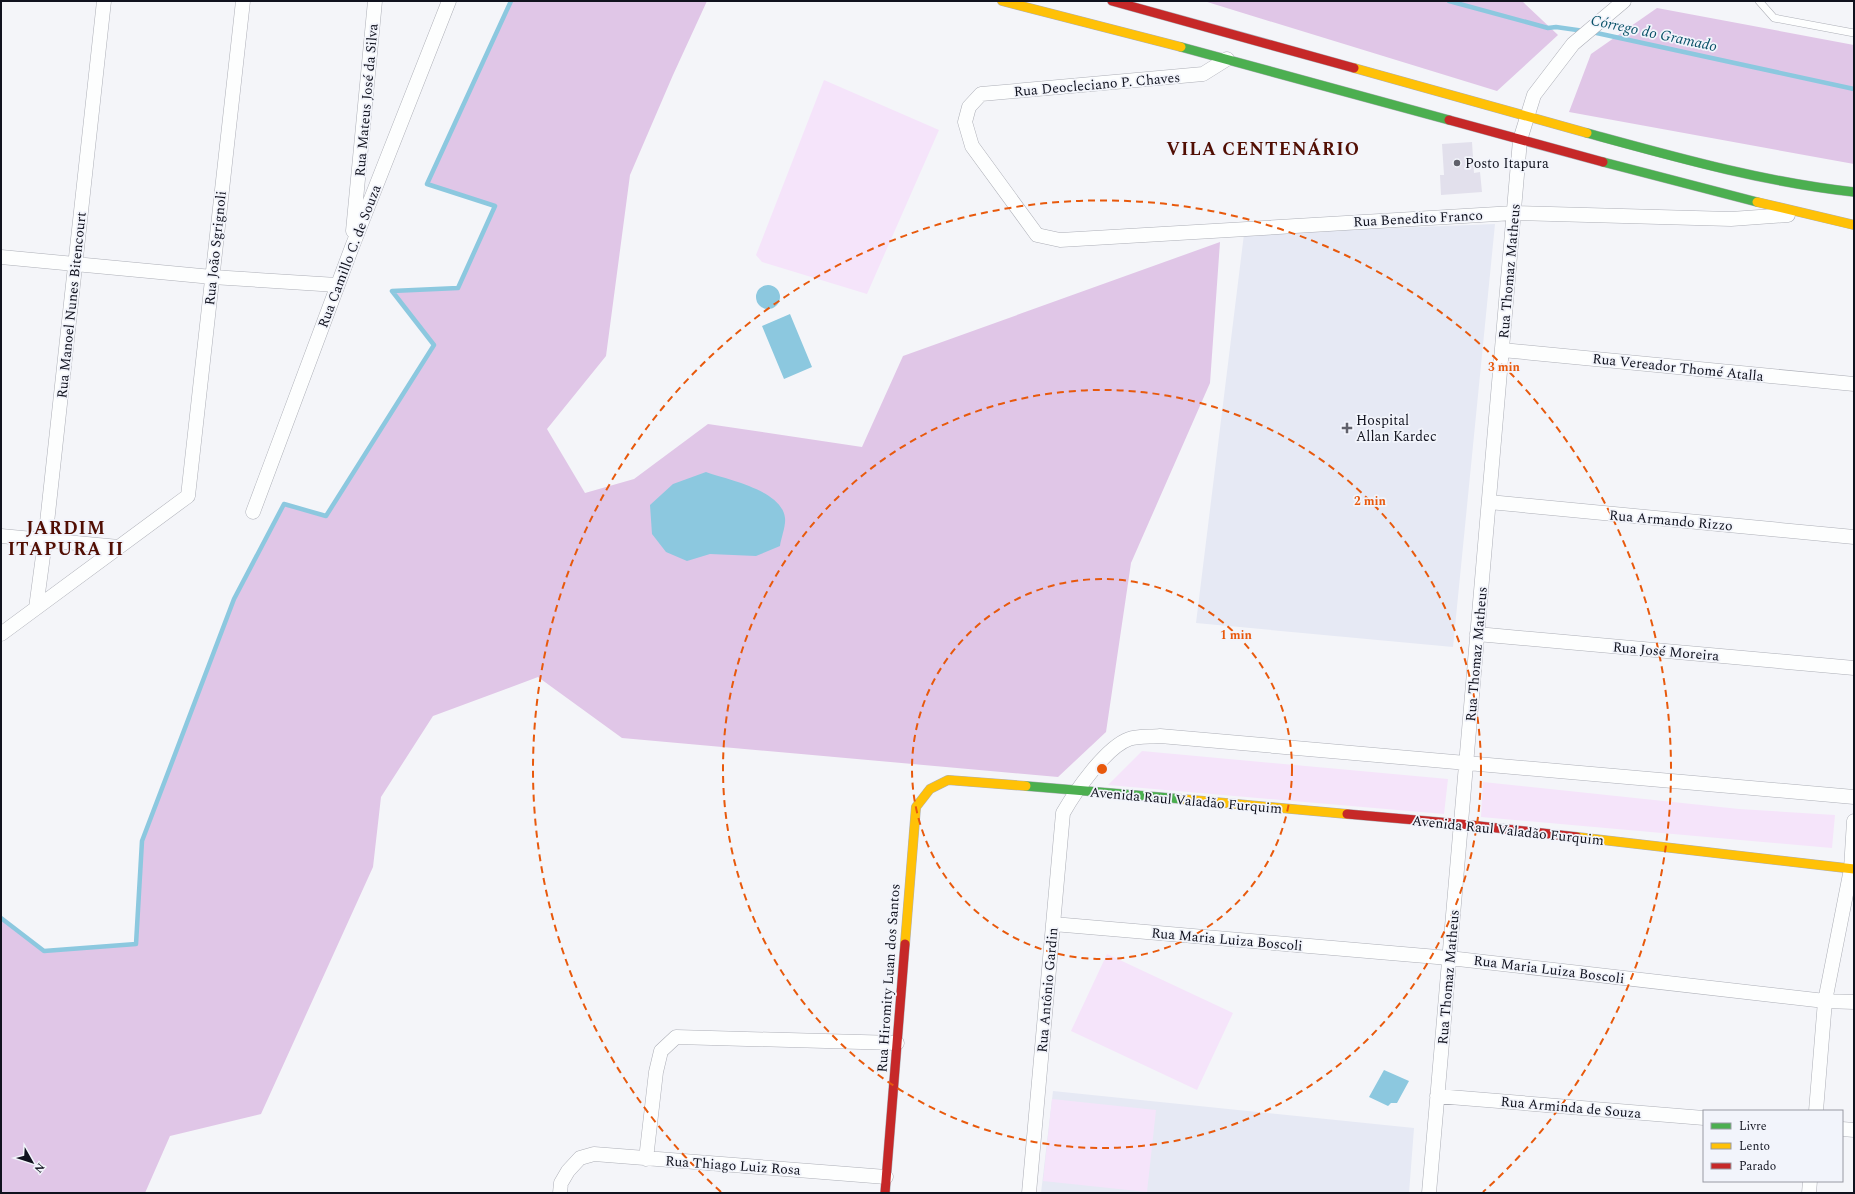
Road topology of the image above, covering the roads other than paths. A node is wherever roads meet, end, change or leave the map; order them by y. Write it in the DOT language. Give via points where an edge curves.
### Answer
graph roads {
  1 [pos="104,1"];
  2 [pos="243,1"];
  3 [pos="375,1"];
  4 [pos="449,1"];
  5 [pos="1002,1"];
  6 [pos="1112,1"];
  7 [pos="1624,1"];
  8 [pos="1759,1"];
  9 [pos="1854,33"];
  10 [pos="1227,59"];
  11 [pos="1526,116"];
  12 [pos="1520,140"];
  13 [pos="1854,192"];
  14 [pos="1805,198"];
  15 [pos="1514,212"];
  16 [pos="1854,225"];
  17 [pos="1037,234"];
  18 [pos="352,247"];
  19 [pos="1,257"];
  20 [pos="76,264"];
  21 [pos="212,277"];
  22 [pos="337,285"];
  23 [pos="1502,350"];
  24 [pos="1854,384"];
  25 [pos="1488,502"];
  26 [pos="253,512"];
  27 [pos="1,536"];
  28 [pos="1854,537"];
  29 [pos="45,541"];
  30 [pos="119,547"];
  31 [pos="36,608"];
  32 [pos="1,634"];
  33 [pos="1477,634"];
  34 [pos="1854,668"];
  35 [pos="1466,764"];
  36 [pos="1076,790"];
  37 [pos="1854,797"];
  38 [pos="1854,821"];
  39 [pos="1461,824"];
  40 [pos="1852,869"];
  41 [pos="1053,924"];
  42 [pos="1449,958"];
  43 [pos="1825,1001"];
  44 [pos="1854,1002"];
  45 [pos="897,1043"];
  46 [pos="1437,1096"];
  47 [pos="1816,1110"];
  48 [pos="1703,1118"];
  49 [pos="1843,1129"];
  50 [pos="1854,1130"];
  51 [pos="646,1159"];
  52 [pos="886,1177"];
  53 [pos="1810,1182"];
  54 [pos="560,1193"];
  55 [pos="885,1193"];
  56 [pos="1029,1193"];
  57 [pos="1429,1193"];
  58 [pos="1809,1193"];
  1 -- 20 [label="street, Rua Manoel Nunes Bitencourt"];
  2 -- 21 [label="street, Rua João Sgrignoli"];
  3 -- 18 [label="street, Rua Mateus José da Silva"];
  4 -- 18 [label="street, Rua Camillo C. de Souza"];
  5 -- 10 [label="main road"];
  6 -- 11 [label="main road"];
  7 -- 11 [label="street, Rua Thomaz Matheus" via="1573,44 1534,94"];
  8 -- 9 [label="lane" via="1774,18"];
  10 -- 12 [label="main road"];
  10 -- 17 [label="street, Rua Deocleciano P. Chaves" via="1203,74 981,94 969,107 965,122 972,146"];
  11 -- 12 [label="street, Rua Thomaz Matheus"];
  11 -- 14 [label="main road" via="1682,159"];
  12 -- 14 [label="main road"];
  12 -- 15 [label="street, Rua Thomaz Matheus"];
  13 -- 14 [label="main road"];
  14 -- 15 [label="street, Rua Benedito Franco" via="1731,219"];
  14 -- 16 [label="main road"];
  15 -- 17 [label="street, Rua Benedito Franco" via="1060,240"];
  15 -- 23 [label="street, Rua Thomaz Matheus"];
  18 -- 22 [label="street, Rua Camillo C. de Souza"];
  19 -- 20 [label="street"];
  20 -- 21 [label="street"];
  20 -- 29 [label="street, Rua Manoel Nunes Bitencourt"];
  21 -- 22 [label="street"];
  21 -- 30 [label="street, Rua João Sgrignoli" via="188,496"];
  22 -- 26 [label="street, Rua Camillo C. de Souza"];
  23 -- 24 [label="street, Rua Vereador Thomé Atalla"];
  23 -- 25 [label="street, Rua Thomaz Matheus"];
  25 -- 28 [label="street, Rua Armando Rizzo"];
  25 -- 33 [label="street, Rua Thomaz Matheus"];
  27 -- 29 [label="street"];
  29 -- 30 [label="street"];
  29 -- 31 [label="street, Rua Manoel Nunes Bitencourt"];
  30 -- 31 [label="street"];
  31 -- 32 [label="street"];
  33 -- 34 [label="street, Rua José Moreira"];
  33 -- 35 [label="street, Rua Thomaz Matheus"];
  35 -- 36 [label="street, Avenida Raul Valadão Furquim" via="1160,736 1128,739 1112,749"];
  35 -- 37 [label="street, Avenida Raul Valadão Furquim"];
  35 -- 39 [label="street, Rua Thomaz Matheus"];
  36 -- 39 [label="main road, Avenida Raul Valadão Furquim"];
  36 -- 41 [label="street, Rua Antônio Gardin" via="1063,813"];
  36 -- 45 [label="main road, Rua Hiromity Luan dos Santos" via="948,780 930,789 916,807"];
  38 -- 40 [label="street"];
  39 -- 40 [label="main road, Avenida Raul Valadão Furquim"];
  39 -- 42 [label="street, Rua Thomaz Matheus"];
  40 -- 43 [label="street"];
  41 -- 42 [label="street, Rua Maria Luiza Boscoli"];
  41 -- 56 [label="street, Rua Antônio Gardin"];
  42 -- 43 [label="street, Rua Maria Luiza Boscoli"];
  42 -- 46 [label="street, Rua Thomaz Matheus"];
  43 -- 44 [label="street, Rua Maria Luiza Boscoli"];
  43 -- 47 [label="street"];
  45 -- 51 [label="street" via="676,1037 661,1051 656,1072"];
  45 -- 52 [label="main road, Rua Hiromity Luan dos Santos"];
  46 -- 48 [label="street, Rua Arminda de Souza"];
  46 -- 57 [label="street, Rua Thomaz Matheus"];
  49 -- 50 [label="street"];
  51 -- 52 [label="street, Rua Thiago Luiz Rosa"];
  51 -- 54 [label="street, Rua Thiago Luiz Rosa" via="594,1154 580,1158 561,1183"];
  52 -- 55 [label="main road, Rua Hiromity Luan dos Santos"];
  53 -- 58 [label="street"];
}
